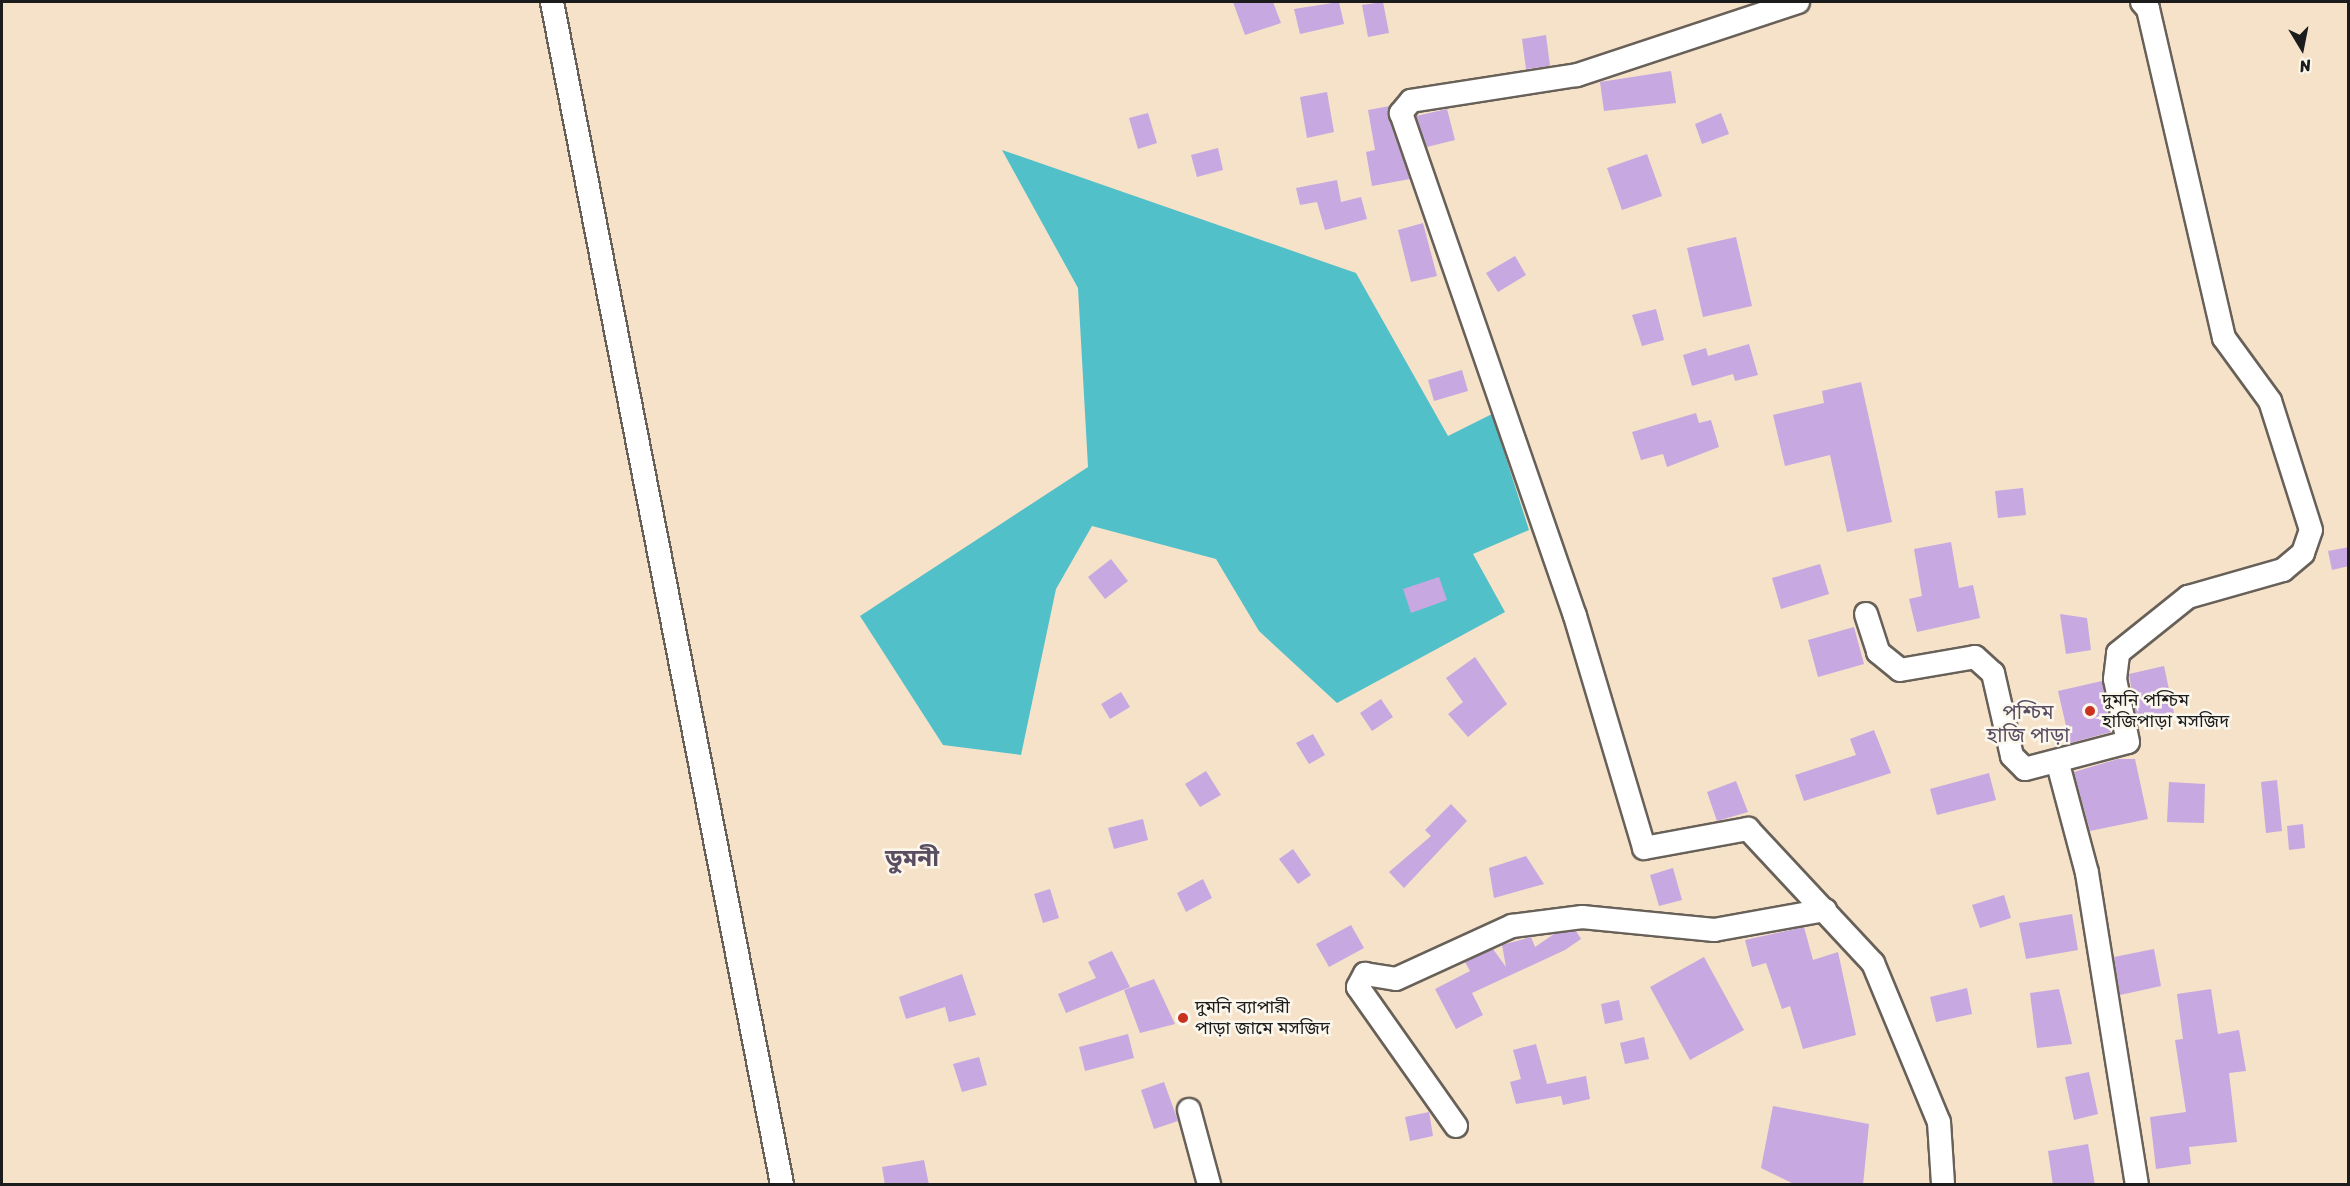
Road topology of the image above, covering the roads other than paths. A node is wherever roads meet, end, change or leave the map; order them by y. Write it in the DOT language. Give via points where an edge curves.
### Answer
graph roads {
  1 [pos="552,2"];
  2 [pos="1798,2"];
  3 [pos="2142,2"];
  4 [pos="1866,614"];
  5 [pos="2058,764"];
  6 [pos="1825,910"];
  7 [pos="1189,1110"];
  8 [pos="1456,1126"];
  9 [pos="782,1185"];
  10 [pos="1209,1185"];
  11 [pos="1943,1185"];
  12 [pos="2137,1185"];
  1 -- 9 [label="street"];
  2 -- 6 [label="street" via="1577,75 1411,100 1401,113 1575,615 1644,848 1748,829"];
  3 -- 5 [label="street" via="2148,9 2224,338 2270,401 2311,530 2303,553 2283,570 2223,583 2188,597 2150,623 2118,653 2115,679 2128,742"];
  4 -- 5 [label="street" via="1878,651 1900,670 1975,657 1993,673 2016,765"];
  5 -- 12 [label="street" via="2087,873"];
  6 -- 8 [label="street" via="1714,930 1582,917 1512,926 1396,979 1365,974 1358,987"];
  6 -- 11 [label="street" via="1873,963 1939,1122"];
  7 -- 10 [label="street"];
}
